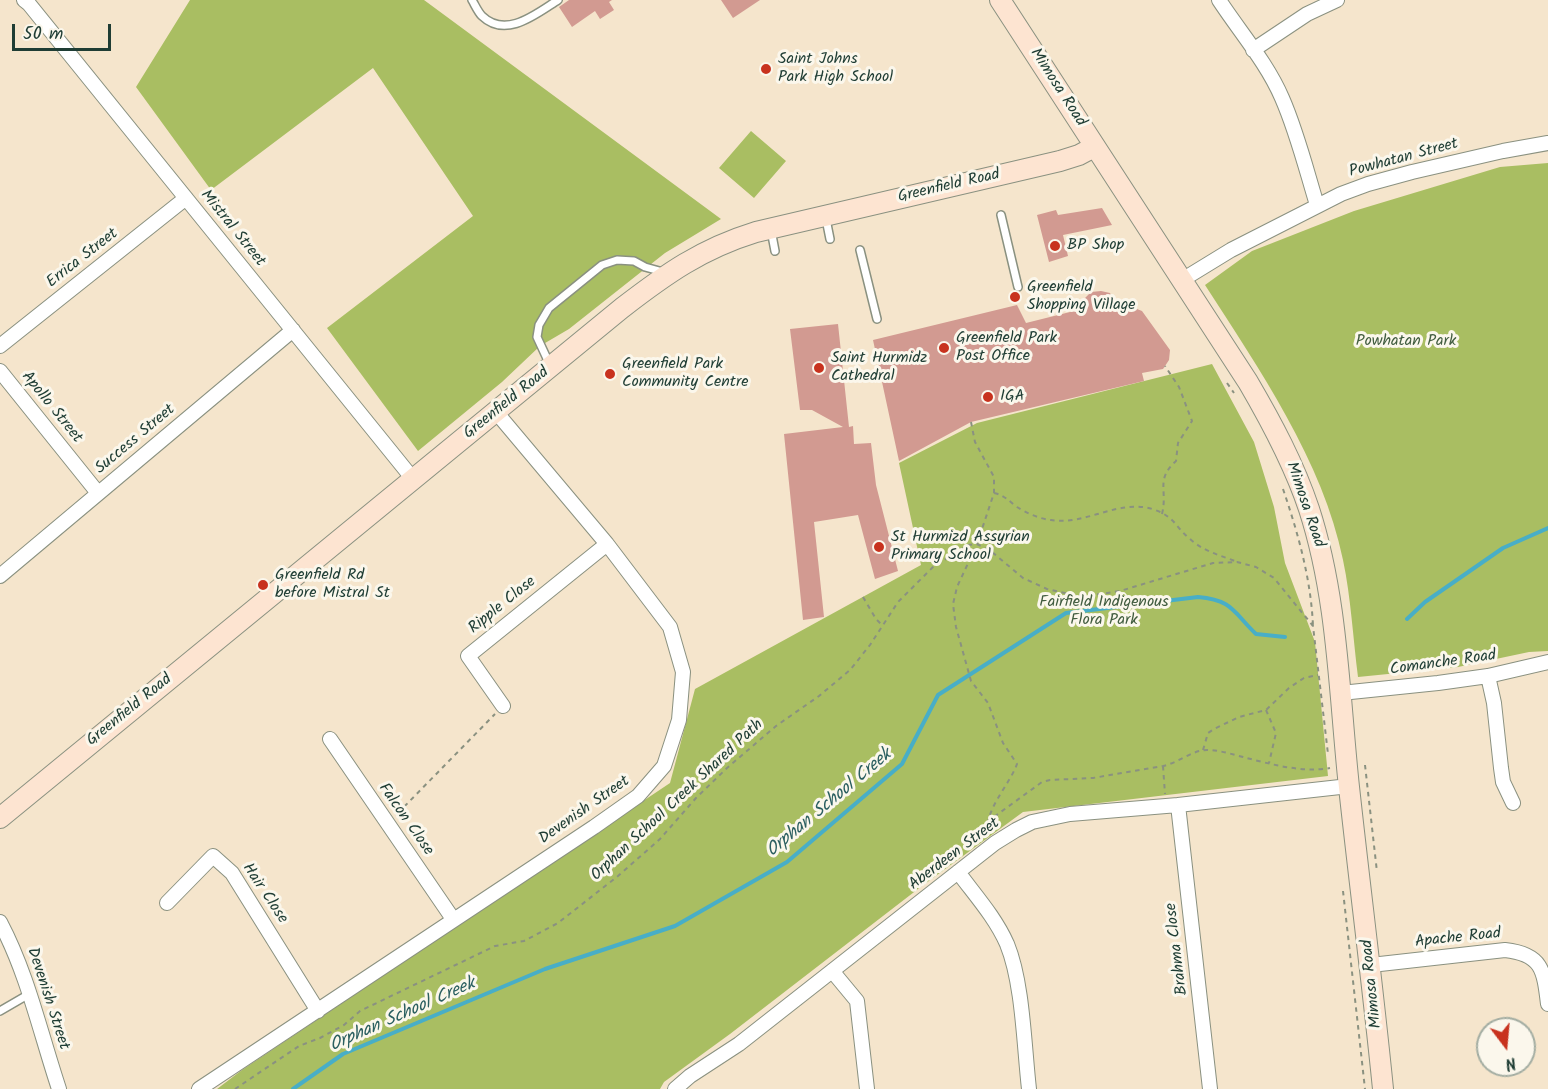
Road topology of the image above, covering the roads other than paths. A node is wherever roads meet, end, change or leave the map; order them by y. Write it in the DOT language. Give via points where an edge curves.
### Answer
graph roads {
  1 [pos="24,0"];
  2 [pos="472,0"];
  3 [pos="558,0"];
  4 [pos="1000,0"];
  5 [pos="1219,0"];
  6 [pos="1337,0"];
  7 [pos="1253,50"];
  8 [pos="1548,143"];
  9 [pos="1094,147"];
  10 [pos="186,198"];
  11 [pos="1317,205"];
  12 [pos="1001,215"];
  13 [pos="825,216"];
  14 [pos="771,228"];
  15 [pos="830,239"];
  16 [pos="860,250"];
  17 [pos="775,251"];
  18 [pos="667,274"];
  19 [pos="1182,280"];
  20 [pos="1018,287"];
  21 [pos="877,319"];
  22 [pos="293,330"];
  23 [pos="0,346"];
  24 [pos="551,367"];
  25 [pos="0,371"];
  26 [pos="496,412"];
  27 [pos="413,479"];
  28 [pos="98,493"];
  29 [pos="606,544"];
  30 [pos="0,576"];
  31 [pos="1548,662"];
  32 [pos="1488,676"];
  33 [pos="1341,693"];
  34 [pos="503,706"];
  35 [pos="330,739"];
  36 [pos="1349,786"];
  37 [pos="1513,803"];
  38 [pos="1172,805"];
  39 [pos="0,818"];
  40 [pos="958,872"];
  41 [pos="167,903"];
  42 [pos="453,919"];
  43 [pos="0,922"];
  44 [pos="1371,965"];
  45 [pos="833,972"];
  46 [pos="31,993"];
  47 [pos="1548,1004"];
  48 [pos="0,1011"];
  49 [pos="318,1011"];
  50 [pos="59,1089"];
  51 [pos="199,1089"];
  52 [pos="675,1089"];
  53 [pos="867,1089"];
  54 [pos="1029,1089"];
  55 [pos="1210,1089"];
  56 [pos="1383,1089"];
  1 -- 10 [label="street, Mistral Street"];
  2 -- 3 [label="lane" via="482,16 498,25 523,22"];
  4 -- 9 [label="street, Mimosa Road"];
  5 -- 7 [label="street"];
  6 -- 7 [label="street" via="1307,14"];
  7 -- 11 [label="street" via="1281,96 1293,125"];
  8 -- 11 [label="street, Powhatan Street" via="1368,184"];
  9 -- 13 [label="street, Greenfield Road" via="1060,161"];
  9 -- 19 [label="street, Mimosa Road"];
  10 -- 22 [label="street, Mistral Street"];
  10 -- 23 [label="street, Errica Street"];
  11 -- 19 [label="street, Powhatan Street"];
  12 -- 20 [label="lane"];
  13 -- 14 [label="street, Greenfield Road"];
  13 -- 15 [label="lane"];
  14 -- 17 [label="lane"];
  14 -- 18 [label="street, Greenfield Road" via="734,239"];
  16 -- 21 [label="lane"];
  18 -- 24 [label="street, Greenfield Road"];
  18 -- 24 [label="lane" via="634,261 617,260 602,265 549,308 539,325 537,337"];
  19 -- 33 [label="street, Mimosa Road" via="1274,426 1293,467 1320,548"];
  22 -- 27 [label="street, Mistral Street"];
  22 -- 28 [label="street, Success Street"];
  24 -- 26 [label="street, Greenfield Road"];
  25 -- 28 [label="street, Apollo Street"];
  26 -- 27 [label="street, Greenfield Road"];
  26 -- 29 [label="street, Devenish Street"];
  27 -- 39 [label="street, Greenfield Road"];
  28 -- 30 [label="street, Success Street"];
  29 -- 34 [label="street, Ripple Close" via="468,656"];
  29 -- 42 [label="street, Devenish Street" via="670,627 682,672 679,720 664,766 638,796"];
  31 -- 32 [label="street, Comanche Road"];
  32 -- 33 [label="street, Comanche Road"];
  32 -- 37 [label="street" via="1500,768"];
  33 -- 36 [label="street, Mimosa Road"];
  35 -- 42 [label="street, Falcon Close"];
  36 -- 38 [label="street, Aberdeen Street"];
  36 -- 44 [label="street, Mimosa Road"];
  38 -- 40 [label="street, Aberdeen Street" via="1070,814 1032,822 995,843"];
  38 -- 55 [label="street, Brahma Close"];
  40 -- 45 [label="street, Aberdeen Street"];
  40 -- 54 [label="street" via="993,917 1007,944 1016,972"];
  41 -- 49 [label="street, Hair Close" via="213,856 232,873"];
  42 -- 49 [label="street, Devenish Street"];
  43 -- 46 [label="street, Devenish Street"];
  44 -- 47 [label="street, Apache Road" via="1505,950 1523,952 1537,962 1545,979"];
  44 -- 56 [label="street, Mimosa Road"];
  45 -- 52 [label="street, Aberdeen Street"];
  45 -- 53 [label="street" via="857,1001"];
  46 -- 48 [label="lane"];
  46 -- 50 [label="street, Devenish Street"];
  49 -- 51 [label="street, Devenish Street"];
}
